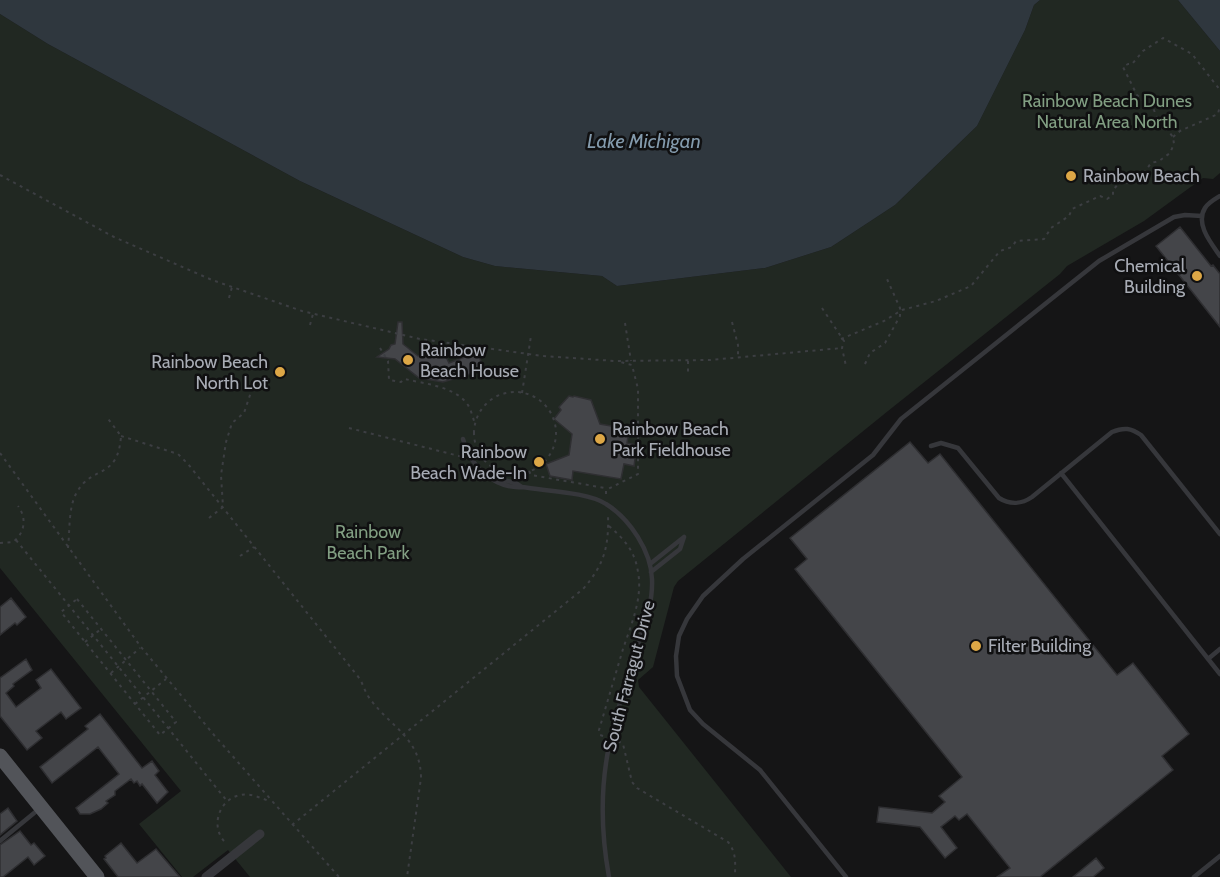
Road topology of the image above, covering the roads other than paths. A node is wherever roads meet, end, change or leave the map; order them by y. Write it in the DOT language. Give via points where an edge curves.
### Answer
graph roads {
  1 [pos="1220,196"];
  2 [pos="1202,216"];
  3 [pos="1220,256"];
  4 [pos="463,439"];
  5 [pos="931,446"];
  6 [pos="1062,473"];
  7 [pos="1220,534"];
  8 [pos="650,564"];
  9 [pos="651,572"];
  10 [pos="1220,649"];
  11 [pos="1208,658"];
  12 [pos="1220,674"];
  13 [pos="0,756"];
  14 [pos="41,807"];
  15 [pos="260,834"];
  16 [pos="0,842"];
  17 [pos="1220,856"];
  18 [pos="97,877"];
  19 [pos="206,877"];
  20 [pos="609,877"];
  21 [pos="846,877"];
  22 [pos="1194,877"];
  1 -- 2 [label="lane" via="1205,207"];
  2 -- 3 [label="lane" via="1202,225"];
  2 -- 21 [label="lane" via="1174,217 1099,261 902,419 873,455 743,559 703,596 687,619 676,656 677,676 690,710 760,770"];
  4 -- 8 [label="lane, South Farragut Drive" via="471,458 495,483 587,497 607,504 631,527"];
  5 -- 6 [label="lane" via="941,443 958,448 1005,502 1025,502"];
  6 -- 7 [label="lane" via="1113,432 1134,430"];
  6 -- 11 [label="lane"];
  8 -- 9 [label="lane, South Farragut Drive"];
  8 -- 9 [label="lane" via="684,537 680,549"];
  9 -- 20 [label="lane, South Farragut Drive" via="650,607 615,723 602,793"];
  10 -- 11 [label="lane"];
  11 -- 12 [label="lane"];
  13 -- 14 [label="main road"];
  14 -- 16 [label="lane"];
  14 -- 18 [label="main road"];
  15 -- 19 [label="street"];
  17 -- 22 [label="lane"];
}
